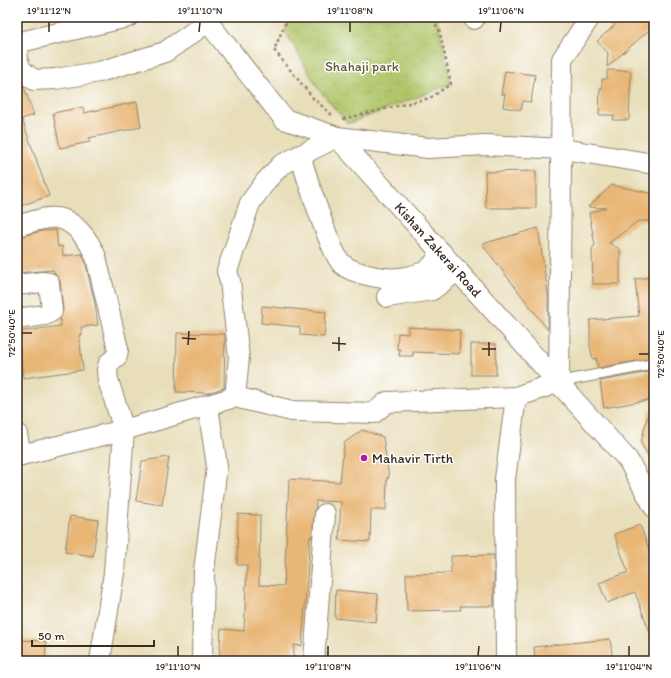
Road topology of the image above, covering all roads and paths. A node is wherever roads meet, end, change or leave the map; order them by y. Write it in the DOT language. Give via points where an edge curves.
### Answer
graph roads {
  1 [pos="128,17"];
  2 [pos="288,17"];
  3 [pos="428,17"];
  4 [pos="590,17"];
  5 [pos="201,21"];
  6 [pos="17,53"];
  7 [pos="17,58"];
  8 [pos="337,137"];
  9 [pos="563,149"];
  10 [pos="300,155"];
  11 [pos="654,164"];
  12 [pos="17,226"];
  13 [pos="441,252"];
  14 [pos="458,270"];
  15 [pos="17,285"];
  16 [pos="387,297"];
  17 [pos="17,319"];
  18 [pos="654,364"];
  19 [pos="559,382"];
  20 [pos="516,397"];
  21 [pos="235,398"];
  22 [pos="208,407"];
  23 [pos="124,430"];
  24 [pos="17,434"];
  25 [pos="19,455"];
  26 [pos="654,507"];
  27 [pos="325,514"];
  28 [pos="100,661"];
  29 [pos="202,661"];
  30 [pos="314,661"];
  31 [pos="506,661"];
  1 -- 6 [label="street" via="20,42"];
  2 -- 3 [label="path" via="274,50 313,98 337,120 430,98 450,84 439,29"];
  4 -- 9 [label="street" via="562,59"];
  5 -- 7 [label="street" via="165,52 99,72 34,80 21,70"];
  5 -- 8 [label="street, Kishan Zakerai Road" via="284,119"];
  8 -- 9 [label="street" via="428,148 486,145"];
  8 -- 10 [label="street"];
  8 -- 13 [label="street, Kishan Zakerai Road"];
  9 -- 11 [label="street"];
  9 -- 19 [label="street"];
  10 -- 13 [label="street" via="333,246 341,262 350,270 392,279 420,274 434,266"];
  10 -- 21 [label="street" via="281,165 250,203 227,271 239,358"];
  12 -- 23 [label="street" via="58,218 66,220 92,248 118,349 117,356 107,370"];
  13 -- 14 [label="street, Kishan Zakerai Road"];
  14 -- 16 [label="street" via="432,290"];
  14 -- 19 [label="street, Kishan Zakerai Road"];
  15 -- 17 [label="street" via="50,283 53,306 45,315"];
  18 -- 19 [label="lane"];
  19 -- 20 [label="street"];
  19 -- 26 [label="street, Kishan Zakerai Road" via="628,460"];
  20 -- 21 [label="street" via="387,402 374,413 292,411"];
  20 -- 31 [label="street" via="505,479"];
  21 -- 22 [label="street"];
  22 -- 23 [label="street"];
  22 -- 29 [label="street" via="217,466 204,571"];
  23 -- 25 [label="street"];
  23 -- 28 [label="street" via="114,573"];
  24 -- 25 [label="street"];
  27 -- 30 [label="street"];
}
